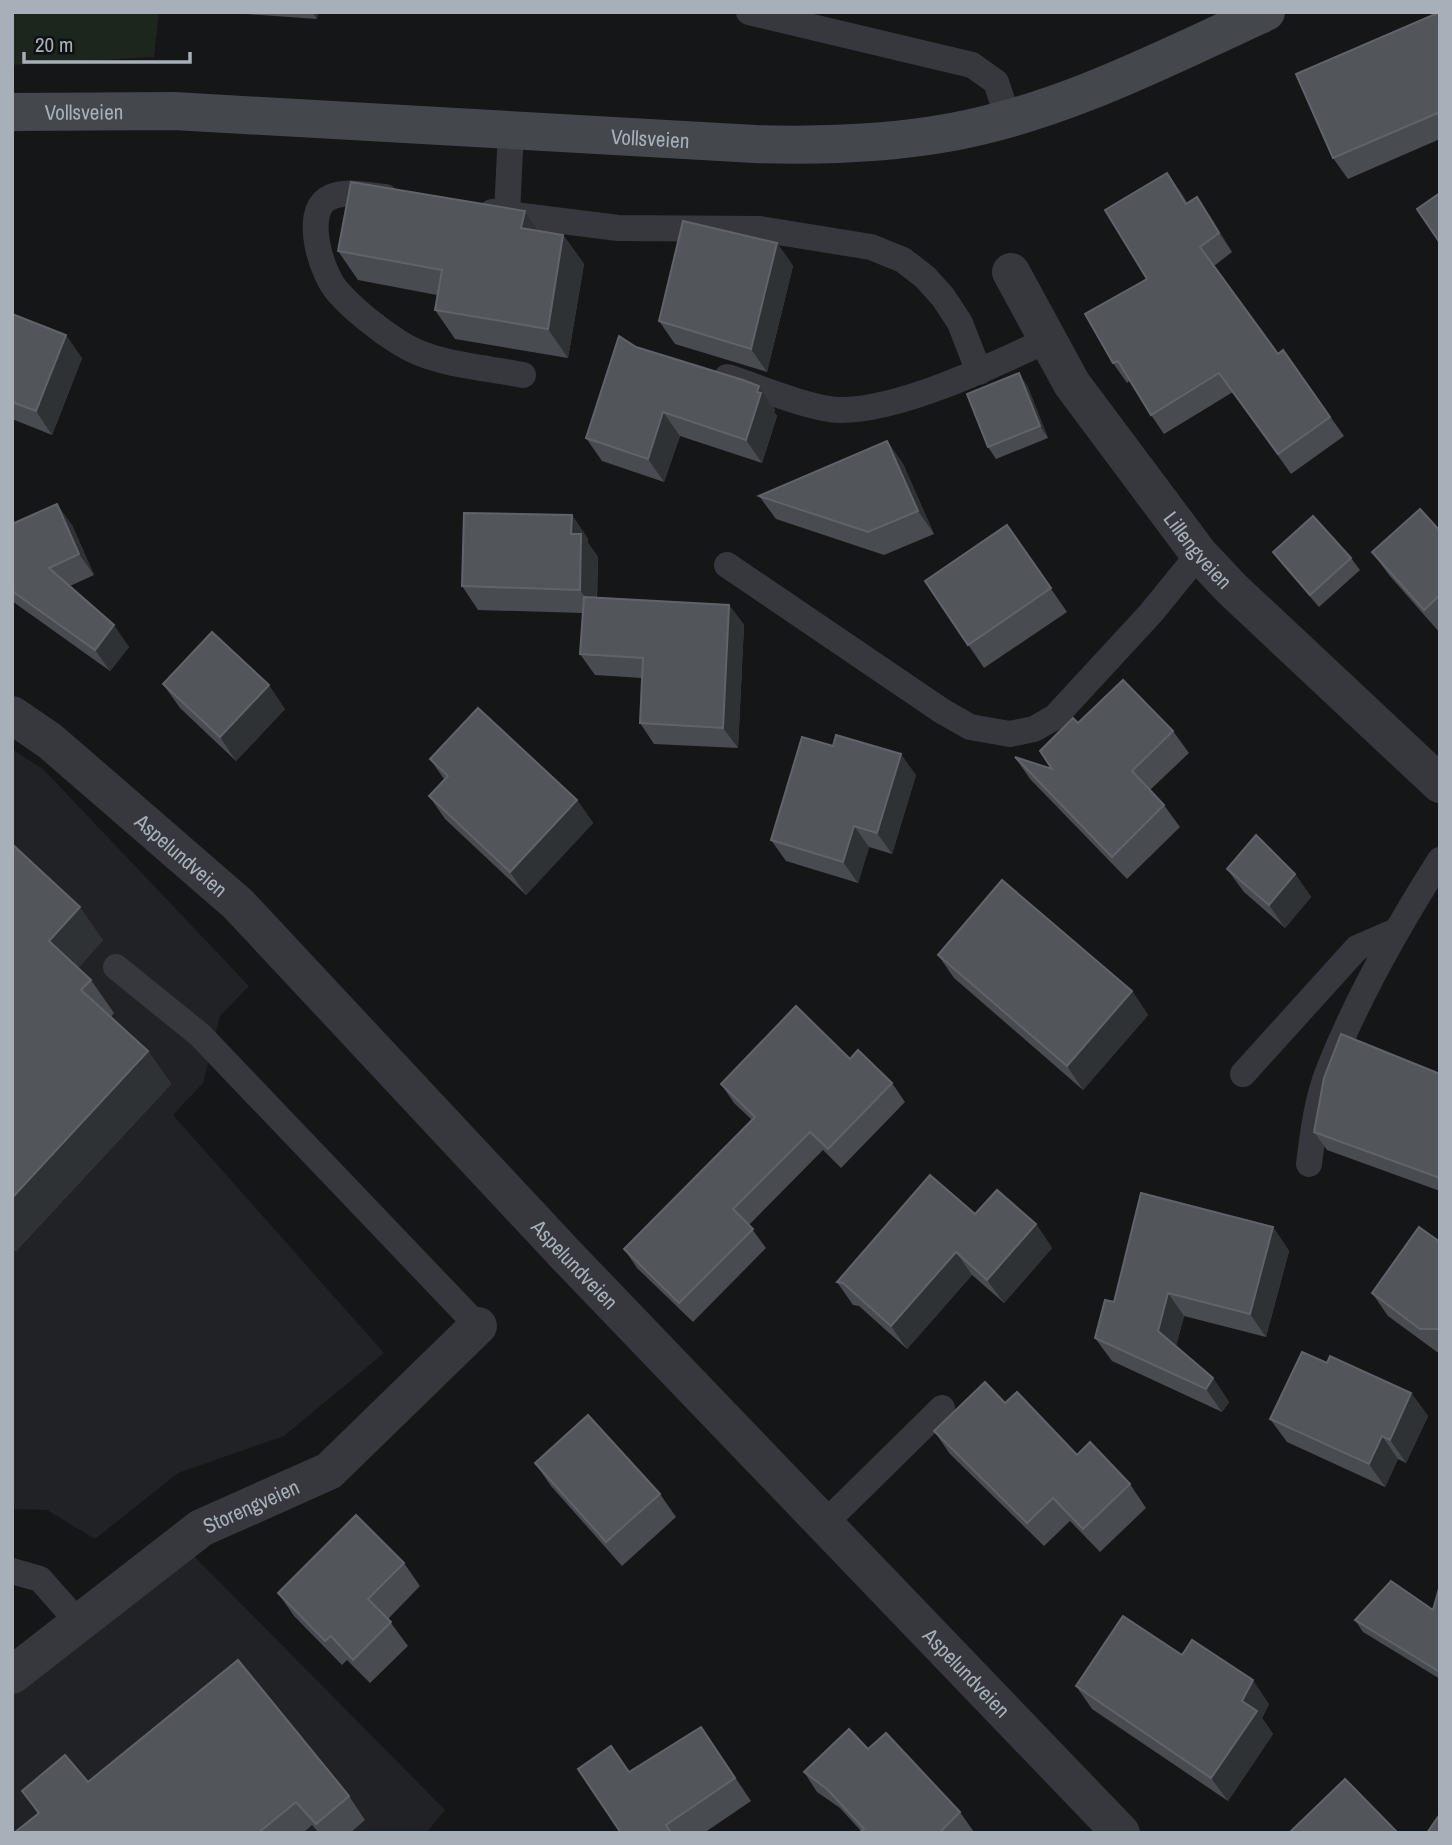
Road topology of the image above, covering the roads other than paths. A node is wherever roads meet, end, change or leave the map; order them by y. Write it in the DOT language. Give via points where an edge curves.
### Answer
graph roads {
  1 [pos="749,12"];
  2 [pos="1266,12"];
  3 [pos="12,112"];
  4 [pos="1007,118"];
  5 [pos="512,130"];
  6 [pos="404,200"];
  7 [pos="468,208"];
  8 [pos="507,214"];
  9 [pos="1011,272"];
  10 [pos="1047,340"];
  11 [pos="706,371"];
  12 [pos="979,373"];
  13 [pos="523,375"];
  14 [pos="1199,554"];
  15 [pos="727,565"];
  16 [pos="12,715"];
  17 [pos="1440,784"];
  18 [pos="1440,860"];
  19 [pos="1394,932"];
  20 [pos="116,967"];
  21 [pos="1243,1074"];
  22 [pos="1309,1164"];
  23 [pos="478,1326"];
  24 [pos="942,1408"];
  25 [pos="824,1524"];
  26 [pos="12,1571"];
  27 [pos="79,1623"];
  28 [pos="12,1675"];
  29 [pos="1121,1833"];
  1 -- 4 [label="lane" via="971,65 996,82"];
  2 -- 4 [label="main road, Vollsveien" via="1130,74"];
  3 -- 5 [label="main road, Vollsveien" via="174,111"];
  4 -- 5 [label="main road, Vollsveien" via="952,132 819,146"];
  5 -- 8 [label="lane"];
  6 -- 13 [label="lane" via="353,194 326,199 316,215 317,243 324,270 337,291 400,343 427,356"];
  7 -- 8 [label="lane"];
  8 -- 12 [label="lane" via="618,228 760,229 871,247 903,260 943,297 960,323"];
  9 -- 10 [label="street, Lillengveien"];
  10 -- 12 [label="lane"];
  10 -- 14 [label="street, Lillengveien" via="1101,426"];
  11 -- 12 [label="lane" via="839,411 883,404"];
  14 -- 15 [label="lane" via="1055,717 1034,729 1010,734 970,727 942,711"];
  14 -- 17 [label="street, Lillengveien"];
  16 -- 25 [label="street, Aspelundveien" via="50,741 238,904"];
  18 -- 19 [label="lane"];
  19 -- 21 [label="lane" via="1357,947"];
  19 -- 22 [label="lane" via="1328,1071"];
  20 -- 23 [label="lane" via="200,1035"];
  23 -- 27 [label="street, Storengveien" via="329,1471 201,1528"];
  24 -- 25 [label="lane"];
  25 -- 29 [label="street, Aspelundveien"];
  26 -- 27 [label="lane" via="40,1579"];
  27 -- 28 [label="street, Storengveien"];
}
